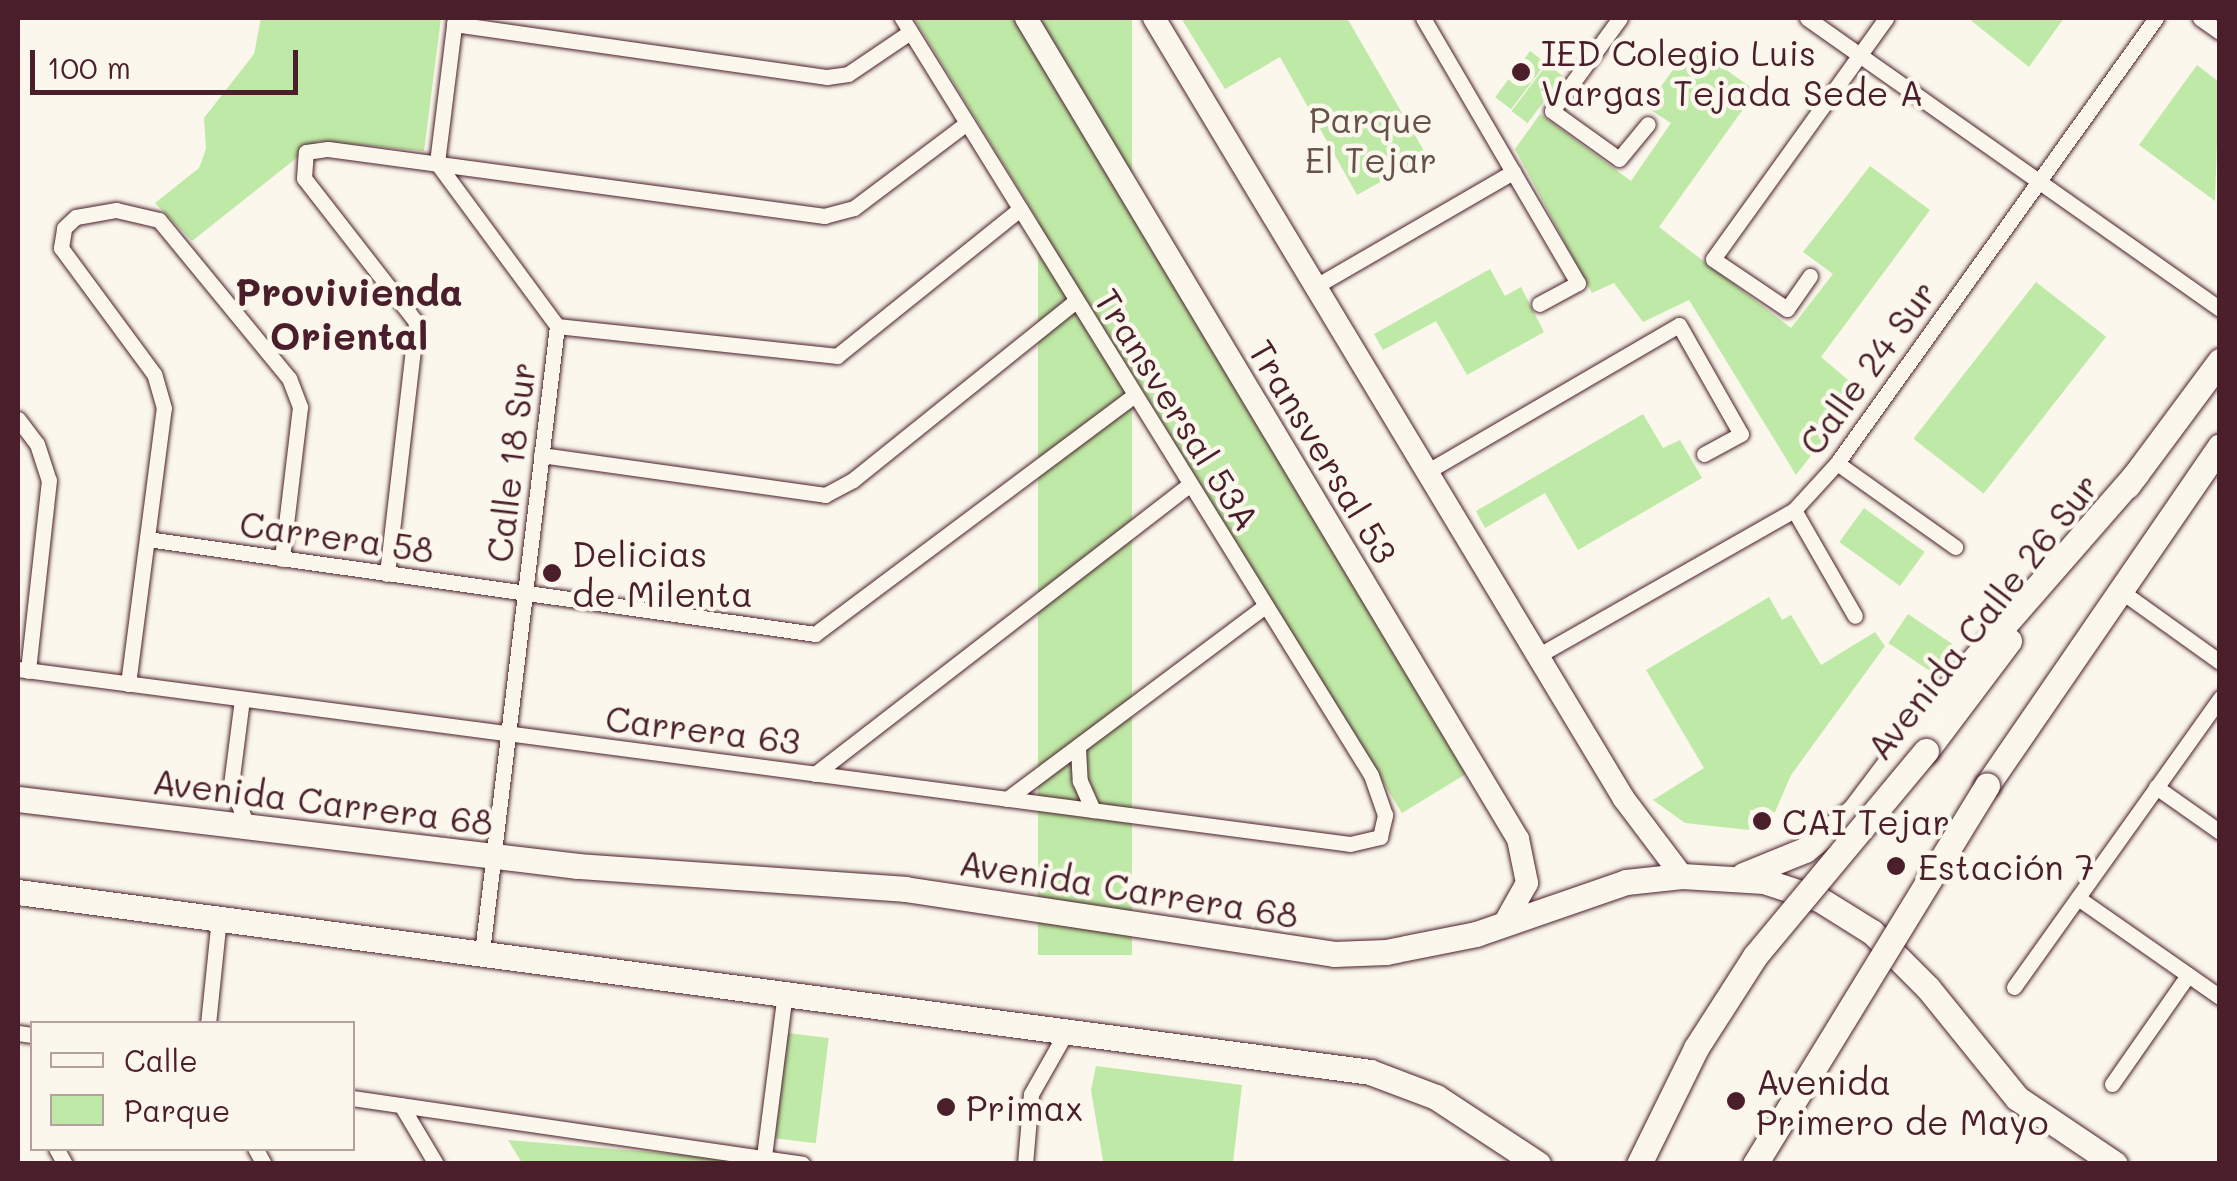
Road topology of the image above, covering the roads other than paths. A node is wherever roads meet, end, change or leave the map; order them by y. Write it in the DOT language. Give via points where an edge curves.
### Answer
graph roads {
  1 [pos="1026,18"];
  2 [pos="1154,18"];
  3 [pos="1423,18"];
  4 [pos="1620,18"];
  5 [pos="1807,18"];
  6 [pos="1886,18"];
  7 [pos="2156,18"];
  8 [pos="2200,18"];
  9 [pos="454,21"];
  10 [pos="906,24"];
  11 [pos="2220,32"];
  12 [pos="1860,55"];
  13 [pos="967,124"];
  14 [pos="1648,124"];
  15 [pos="437,163"];
  16 [pos="1513,172"];
  17 [pos="2038,182"];
  18 [pos="1020,209"];
  19 [pos="1810,276"];
  20 [pos="1316,286"];
  21 [pos="1076,302"];
  22 [pos="1539,304"];
  23 [pos="2220,309"];
  24 [pos="557,326"];
  25 [pos="2220,361"];
  26 [pos="1133,396"];
  27 [pos="18,419"];
  28 [pos="2220,446"];
  29 [pos="1704,454"];
  30 [pos="541,455"];
  31 [pos="1836,463"];
  32 [pos="1428,471"];
  33 [pos="2136,474"];
  34 [pos="1189,485"];
  35 [pos="1794,510"];
  36 [pos="147,539"];
  37 [pos="1955,547"];
  38 [pos="282,559"];
  39 [pos="386,574"];
  40 [pos="2118,589"];
  41 [pos="525,594"];
  42 [pos="1264,608"];
  43 [pos="1854,616"];
  44 [pos="1539,655"];
  45 [pos="2220,662"];
  46 [pos="23,670"];
  47 [pos="128,684"];
  48 [pos="242,698"];
  49 [pos="2220,698"];
  50 [pos="508,734"];
  51 [pos="1078,748"];
  52 [pos="815,774"];
  53 [pos="2156,787"];
  54 [pos="18,799"];
  55 [pos="1007,799"];
  56 [pos="1093,810"];
  57 [pos="248,828"];
  58 [pos="2220,832"];
  59 [pos="1380,836"];
  60 [pos="493,857"];
  61 [pos="1682,876"];
  62 [pos="1736,878"];
  63 [pos="18,892"];
  64 [pos="2078,898"];
  65 [pos="219,918"];
  66 [pos="1504,924"];
  67 [pos="482,952"];
  68 [pos="2188,975"];
  69 [pos="2014,987"];
  70 [pos="785,992"];
  71 [pos="2220,998"];
  72 [pos="208,1021"];
  73 [pos="1068,1029"];
  74 [pos="2112,1084"];
  75 [pos="355,1098"];
  76 [pos="402,1104"];
  77 [pos="763,1161"];
  78 [pos="436,1164"];
  79 [pos="802,1164"];
  80 [pos="1026,1164"];
  81 [pos="1538,1164"];
  82 [pos="1638,1164"];
  83 [pos="1756,1164"];
  84 [pos="2116,1164"];
  1 -- 66 [label="street, Transversal 53" via="1518,839 1527,883"];
  2 -- 20 [label="street"];
  3 -- 16 [label="street"];
  4 -- 14 [label="street" via="1552,111 1619,160"];
  5 -- 12 [label="street"];
  6 -- 12 [label="street"];
  7 -- 17 [label="street, Calle 24 Sur"];
  8 -- 11 [label="street"];
  9 -- 10 [label="street" via="839,76"];
  9 -- 15 [label="street"];
  10 -- 13 [label="street, Transversal 53A"];
  12 -- 17 [label="street"];
  12 -- 19 [label="street" via="1713,259 1787,309"];
  13 -- 15 [label="street" via="839,214"];
  13 -- 18 [label="street, Transversal 53A"];
  15 -- 24 [label="street, Calle 18 Sur"];
  15 -- 39 [label="street" via="315,148 300,169 416,322"];
  16 -- 20 [label="street"];
  16 -- 22 [label="street" via="1578,283"];
  17 -- 23 [label="street"];
  17 -- 31 [label="street, Calle 24 Sur"];
  18 -- 21 [label="street, Transversal 53A"];
  18 -- 24 [label="street" via="837,356"];
  20 -- 32 [label="street"];
  21 -- 26 [label="street, Transversal 53A"];
  21 -- 30 [label="street" via="853,480 824,495"];
  24 -- 30 [label="street, Calle 18 Sur"];
  25 -- 33 [label="main road, Avenida Calle 26 Sur"];
  26 -- 34 [label="street, Transversal 53A"];
  26 -- 41 [label="street, Carrera 58" via="815,634"];
  27 -- 46 [label="street" via="37,444 50,480"];
  28 -- 40 [label="main road"];
  29 -- 32 [label="street" via="1741,434 1679,325"];
  30 -- 41 [label="street, Calle 18 Sur"];
  31 -- 35 [label="street, Calle 24 Sur"];
  31 -- 37 [label="street"];
  32 -- 44 [label="street"];
  33 -- 62 [label="main road" via="1930,709 1854,811 1805,850"];
  33 -- 82 [label="main road, Avenida Calle 26 Sur, bridge" via="1926,752 1755,956 1696,1048"];
  34 -- 42 [label="street, Transversal 53A"];
  34 -- 52 [label="street"];
  35 -- 43 [label="street"];
  35 -- 44 [label="street, Calle 24 Sur"];
  36 -- 38 [label="street, Carrera 58"];
  36 -- 38 [label="street" via="164,408 158,381 68,259 60,237 76,217 116,210 159,220 296,390 300,407"];
  36 -- 47 [label="street"];
  38 -- 39 [label="street, Carrera 58"];
  39 -- 41 [label="street, Carrera 58"];
  40 -- 45 [label="street"];
  40 -- 83 [label="main road, bridge" via="1987,785"];
  41 -- 50 [label="street, Calle 18 Sur"];
  42 -- 51 [label="street"];
  42 -- 59 [label="street, Transversal 53A" via="1371,775 1384,815"];
  44 -- 61 [label="street" via="1650,841"];
  46 -- 47 [label="street, Carrera 63"];
  47 -- 48 [label="street, Carrera 63"];
  48 -- 50 [label="street, Carrera 63"];
  48 -- 57 [label="street" via="231,786"];
  49 -- 53 [label="street"];
  50 -- 52 [label="street, Carrera 63"];
  50 -- 60 [label="street, Calle 18 Sur"];
  51 -- 55 [label="street"];
  51 -- 56 [label="street" via="1080,781"];
  52 -- 55 [label="street, Carrera 63"];
  53 -- 58 [label="street"];
  53 -- 64 [label="street"];
  54 -- 57 [label="main road, Avenida Carrera 68"];
  55 -- 56 [label="street, Carrera 63"];
  56 -- 59 [label="street, Carrera 63" via="1350,844"];
  57 -- 60 [label="main road, Avenida Carrera 68"];
  60 -- 66 [label="main road, Avenida Carrera 68" via="904,889 1285,950 1386,952"];
  60 -- 67 [label="street, Calle 18 Sur"];
  61 -- 62 [label="main road, Avenida Carrera 68"];
  61 -- 66 [label="main road, Avenida Carrera 68" via="1626,882"];
  62 -- 84 [label="main road, Avenida Carrera 68" via="1792,888 1872,932 1928,988 2017,1098"];
  63 -- 65 [label="main road"];
  64 -- 68 [label="street"];
  64 -- 69 [label="street"];
  65 -- 67 [label="main road"];
  65 -- 72 [label="street"];
  67 -- 70 [label="main road"];
  68 -- 71 [label="street"];
  68 -- 74 [label="street"];
  70 -- 73 [label="main road"];
  70 -- 77 [label="street"];
  73 -- 80 [label="street" via="1031,1094"];
  73 -- 81 [label="main road" via="1370,1072 1436,1097"];
  75 -- 76 [label="street"];
  76 -- 77 [label="street"];
  76 -- 78 [label="street"];
  77 -- 79 [label="street"];
}
